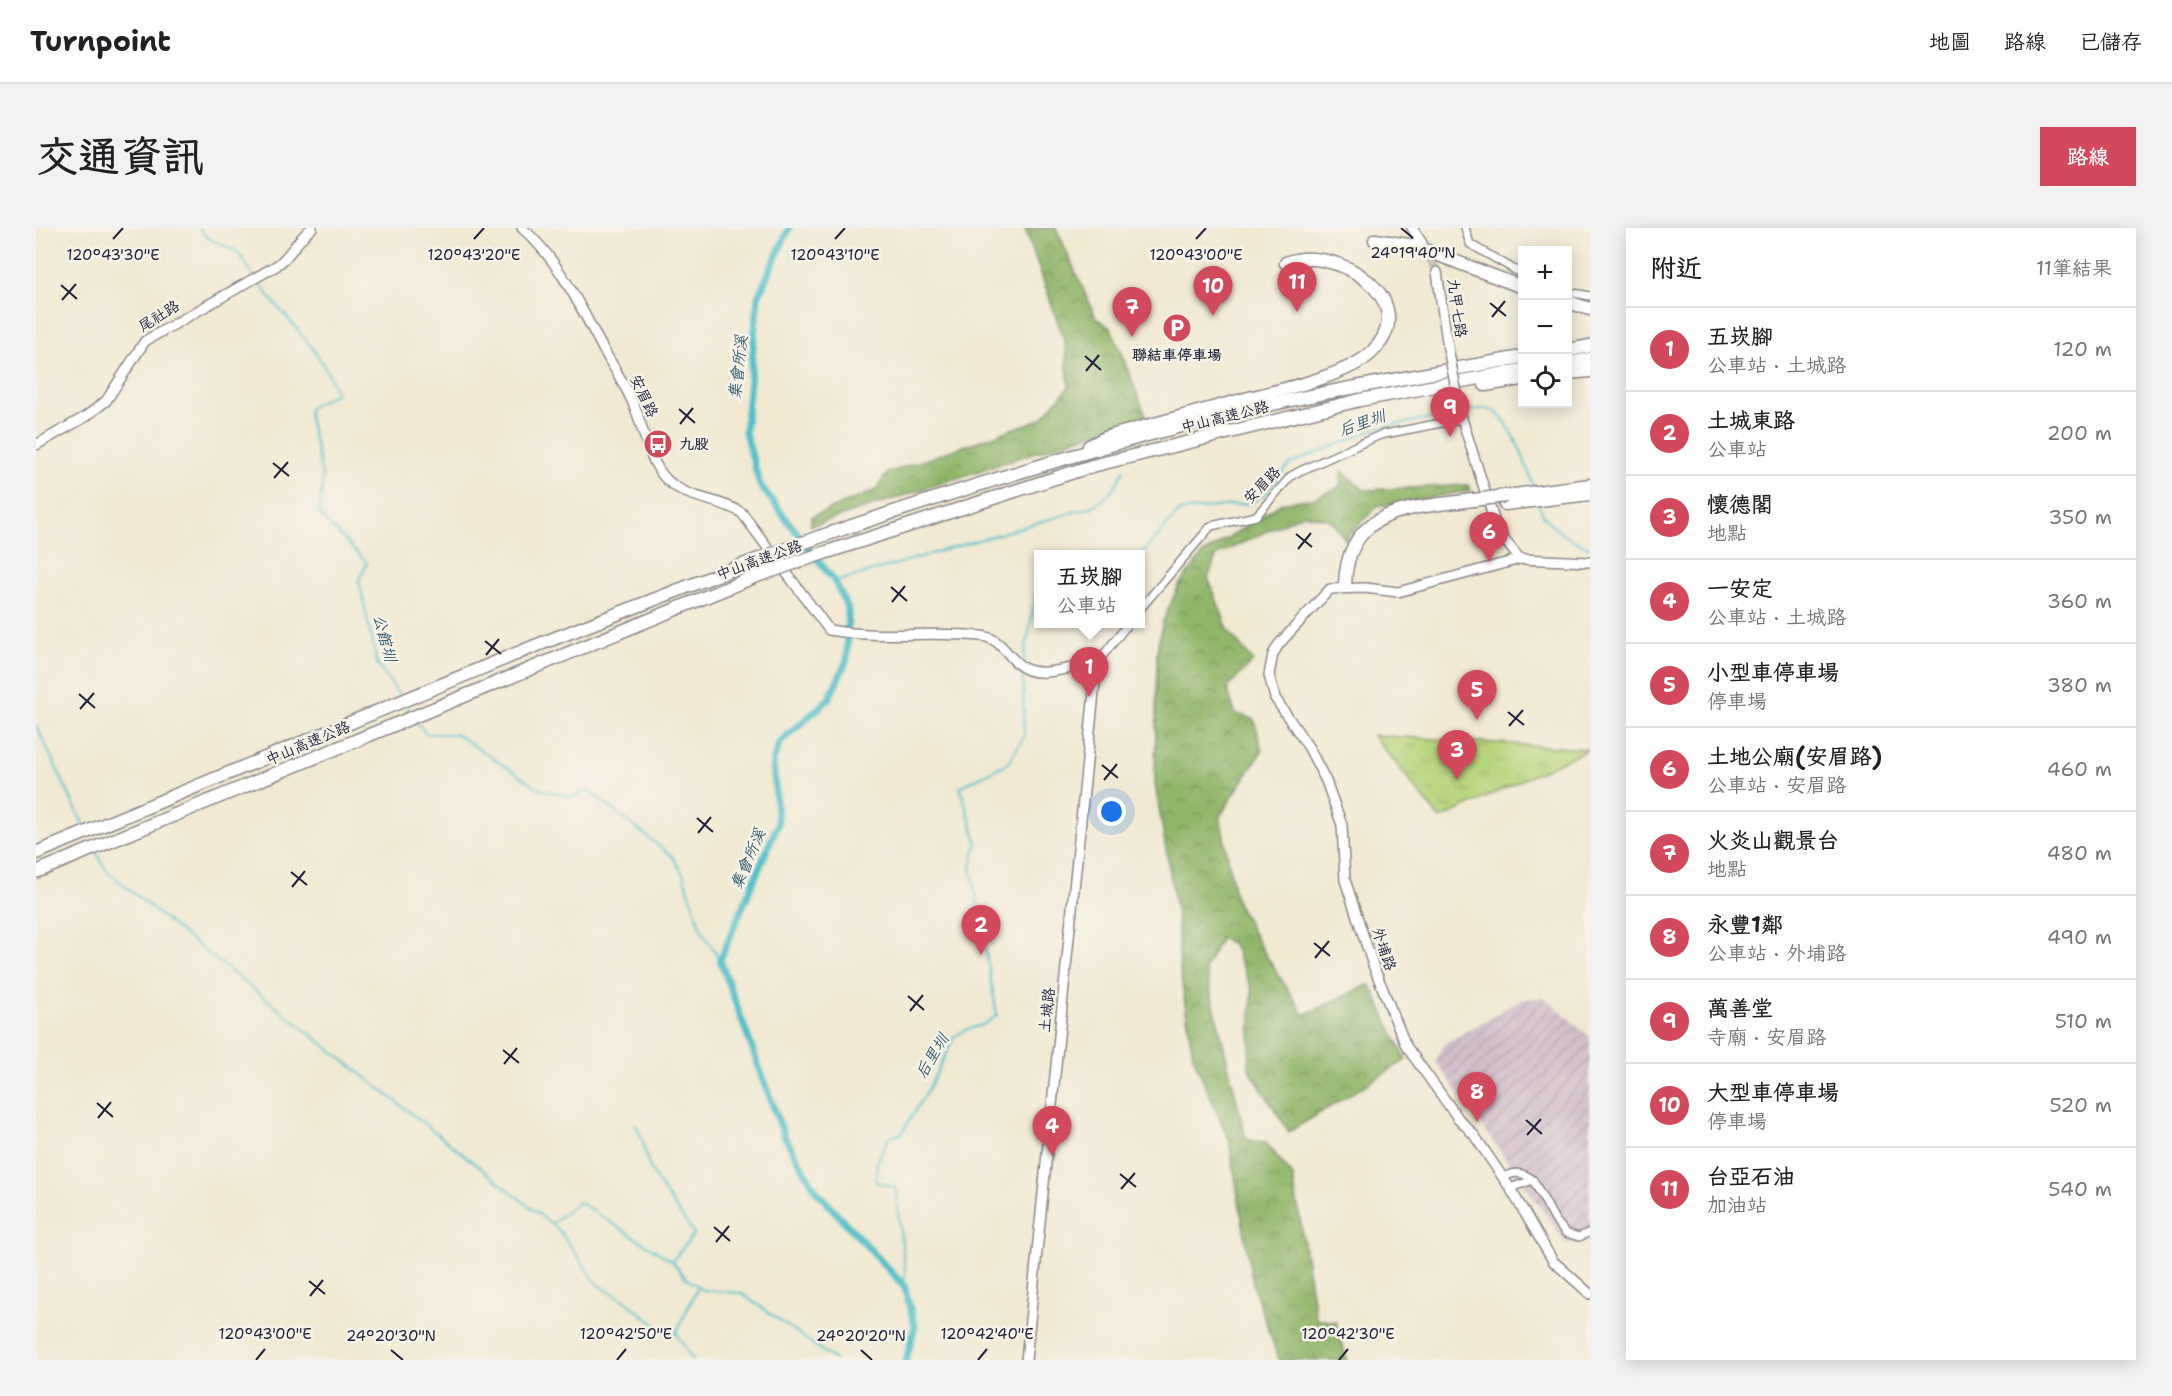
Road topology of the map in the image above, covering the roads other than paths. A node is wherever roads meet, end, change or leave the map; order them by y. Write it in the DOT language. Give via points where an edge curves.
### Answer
graph roads {
  1 [pos="312,228"];
  2 [pos="522,228"];
  3 [pos="1412,228"];
  4 [pos="1465,228"];
  5 [pos="1375,240"];
  6 [pos="1422,243"];
  7 [pos="1286,263"];
  8 [pos="1437,272"];
  9 [pos="1518,272"];
  10 [pos="1518,285"];
  11 [pos="1572,293"];
  12 [pos="1590,296"];
  13 [pos="1572,303"];
  14 [pos="1590,309"];
  15 [pos="1590,346"];
  16 [pos="1572,349"];
  17 [pos="1518,358"];
  18 [pos="1590,359"];
  19 [pos="1572,362"];
  20 [pos="1518,371"];
  21 [pos="1590,371"];
  22 [pos="1572,373"];
  23 [pos="1518,380"];
  24 [pos="1360,400"];
  25 [pos="1462,419"];
  26 [pos="36,445"];
  27 [pos="1060,460"];
  28 [pos="1590,485"];
  29 [pos="1590,494"];
  30 [pos="1536,496"];
  31 [pos="1520,559"];
  32 [pos="1590,562"];
  33 [pos="1347,584"];
  34 [pos="1145,603"];
  35 [pos="1125,628"];
  36 [pos="1097,663"];
  37 [pos="36,853"];
  38 [pos="36,872"];
  39 [pos="1503,1178"];
  40 [pos="1533,1180"];
  41 [pos="1510,1188"];
  42 [pos="1590,1232"];
  43 [pos="1590,1294"];
  44 [pos="1026,1360"];
  1 -- 26 [label="street, 尾社路" via="302,235 284,261 145,341 106,401"];
  2 -- 36 [label="street, 安眉路" via="551,258 592,329 632,400 662,474 690,495 729,505 742,513 829,630 853,634 984,636 1004,647 1023,668 1039,673"];
  3 -- 6 [label="street"];
  4 -- 9 [label="street" via="1470,244"];
  5 -- 10 [label="highway" via="1414,246"];
  7 -- 27 [label="highway" via="1328,262 1355,272 1372,284 1388,313 1386,331 1374,351 1351,365 1301,384 1107,437"];
  8 -- 25 [label="street, 九甲七路, bridge"];
  11 -- 12 [label="street"];
  13 -- 14 [label="highway"];
  15 -- 16 [label="highway"];
  17 -- 27 [label="highway, 中山高速公路" via="1292,401 1168,429"];
  18 -- 19 [label="highway"];
  20 -- 24 [label="highway, 中山高速公路"];
  21 -- 22 [label="highway"];
  23 -- 24 [label="highway" via="1379,404"];
  24 -- 38 [label="highway, 中山高速公路, bridge" via="1092,466 754,576"];
  25 -- 31 [label="street" via="1498,532"];
  25 -- 34 [label="street, 安眉路" via="1380,435 1291,476 1256,516 1211,526"];
  27 -- 37 [label="highway, 中山高速公路, bridge" via="920,502 748,563 535,646"];
  28 -- 30 [label="highway"];
  29 -- 30 [label="highway"];
  30 -- 33 [label="highway" via="1389,520 1373,528 1354,551"];
  31 -- 32 [label="street"];
  31 -- 39 [label="street, 外埔路" via="1398,592 1330,589 1284,638 1273,654 1269,675 1275,698 1326,781 1342,825 1345,880 1373,965 1406,1046"];
  35 -- 36 [label="street"];
  36 -- 44 [label="street, 土城路"];
  39 -- 40 [label="street" via="1524,1173"];
  39 -- 41 [label="street, 外埔路"];
  40 -- 41 [label="street"];
  40 -- 42 [label="street" via="1566,1233 1579,1237"];
  41 -- 43 [label="street, 外埔路" via="1553,1261"];
}
